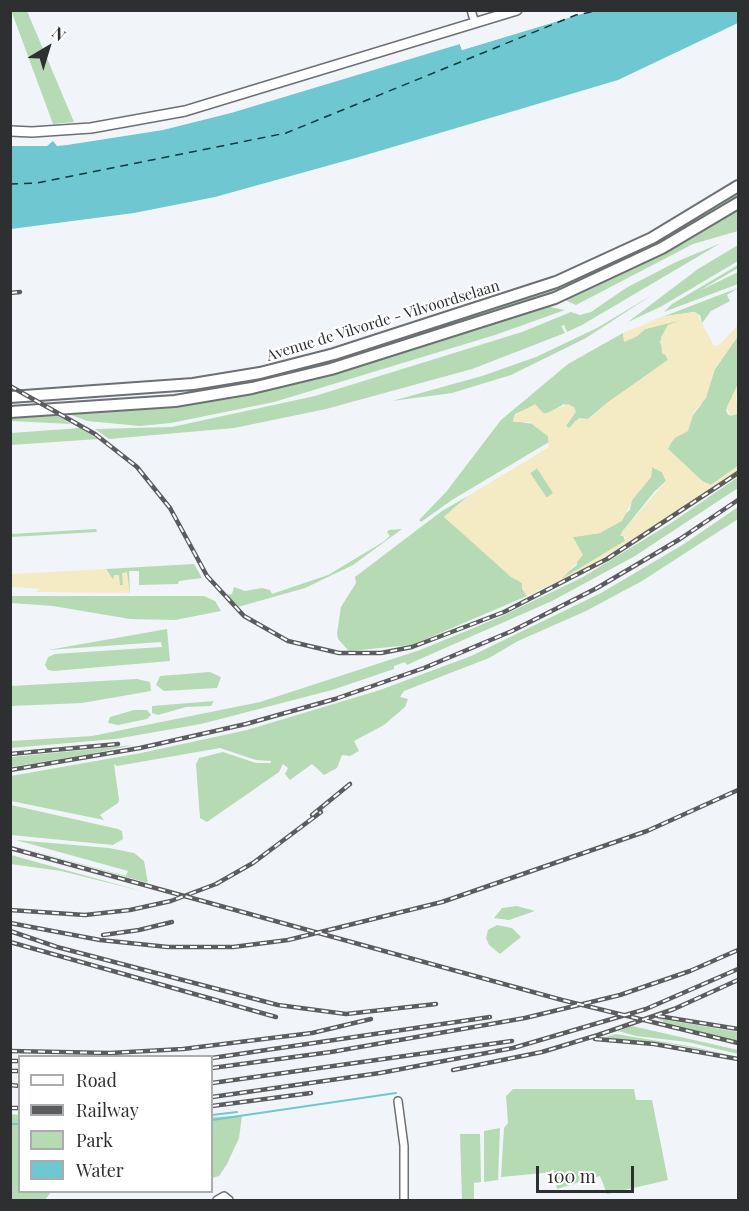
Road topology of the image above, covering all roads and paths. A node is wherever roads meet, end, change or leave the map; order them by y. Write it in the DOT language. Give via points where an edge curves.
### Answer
graph roads {
  1 [pos="471,10"];
  2 [pos="517,10"];
  3 [pos="475,23"];
  4 [pos="10,131"];
  5 [pos="738,186"];
  6 [pos="738,204"];
  7 [pos="10,397"];
  8 [pos="10,412"];
  9 [pos="398,1101"];
  10 [pos="217,1200"];
  11 [pos="229,1200"];
  12 [pos="404,1200"];
  1 -- 3 [label="street"];
  2 -- 3 [label="main road"];
  3 -- 4 [label="main road" via="185,111 91,128"];
  5 -- 7 [label="main road, Avenue de Vilvorde - Vilvoordselaan" via="651,238 564,278 333,354 260,373 183,385"];
  6 -- 8 [label="main road, Avenue de Vilvorde - Vilvoordselaan" via="662,248 555,298 331,369 175,401"];
  9 -- 12 [label="street" via="404,1146"];
  10 -- 11 [label="street" via="224,1196"];
}
